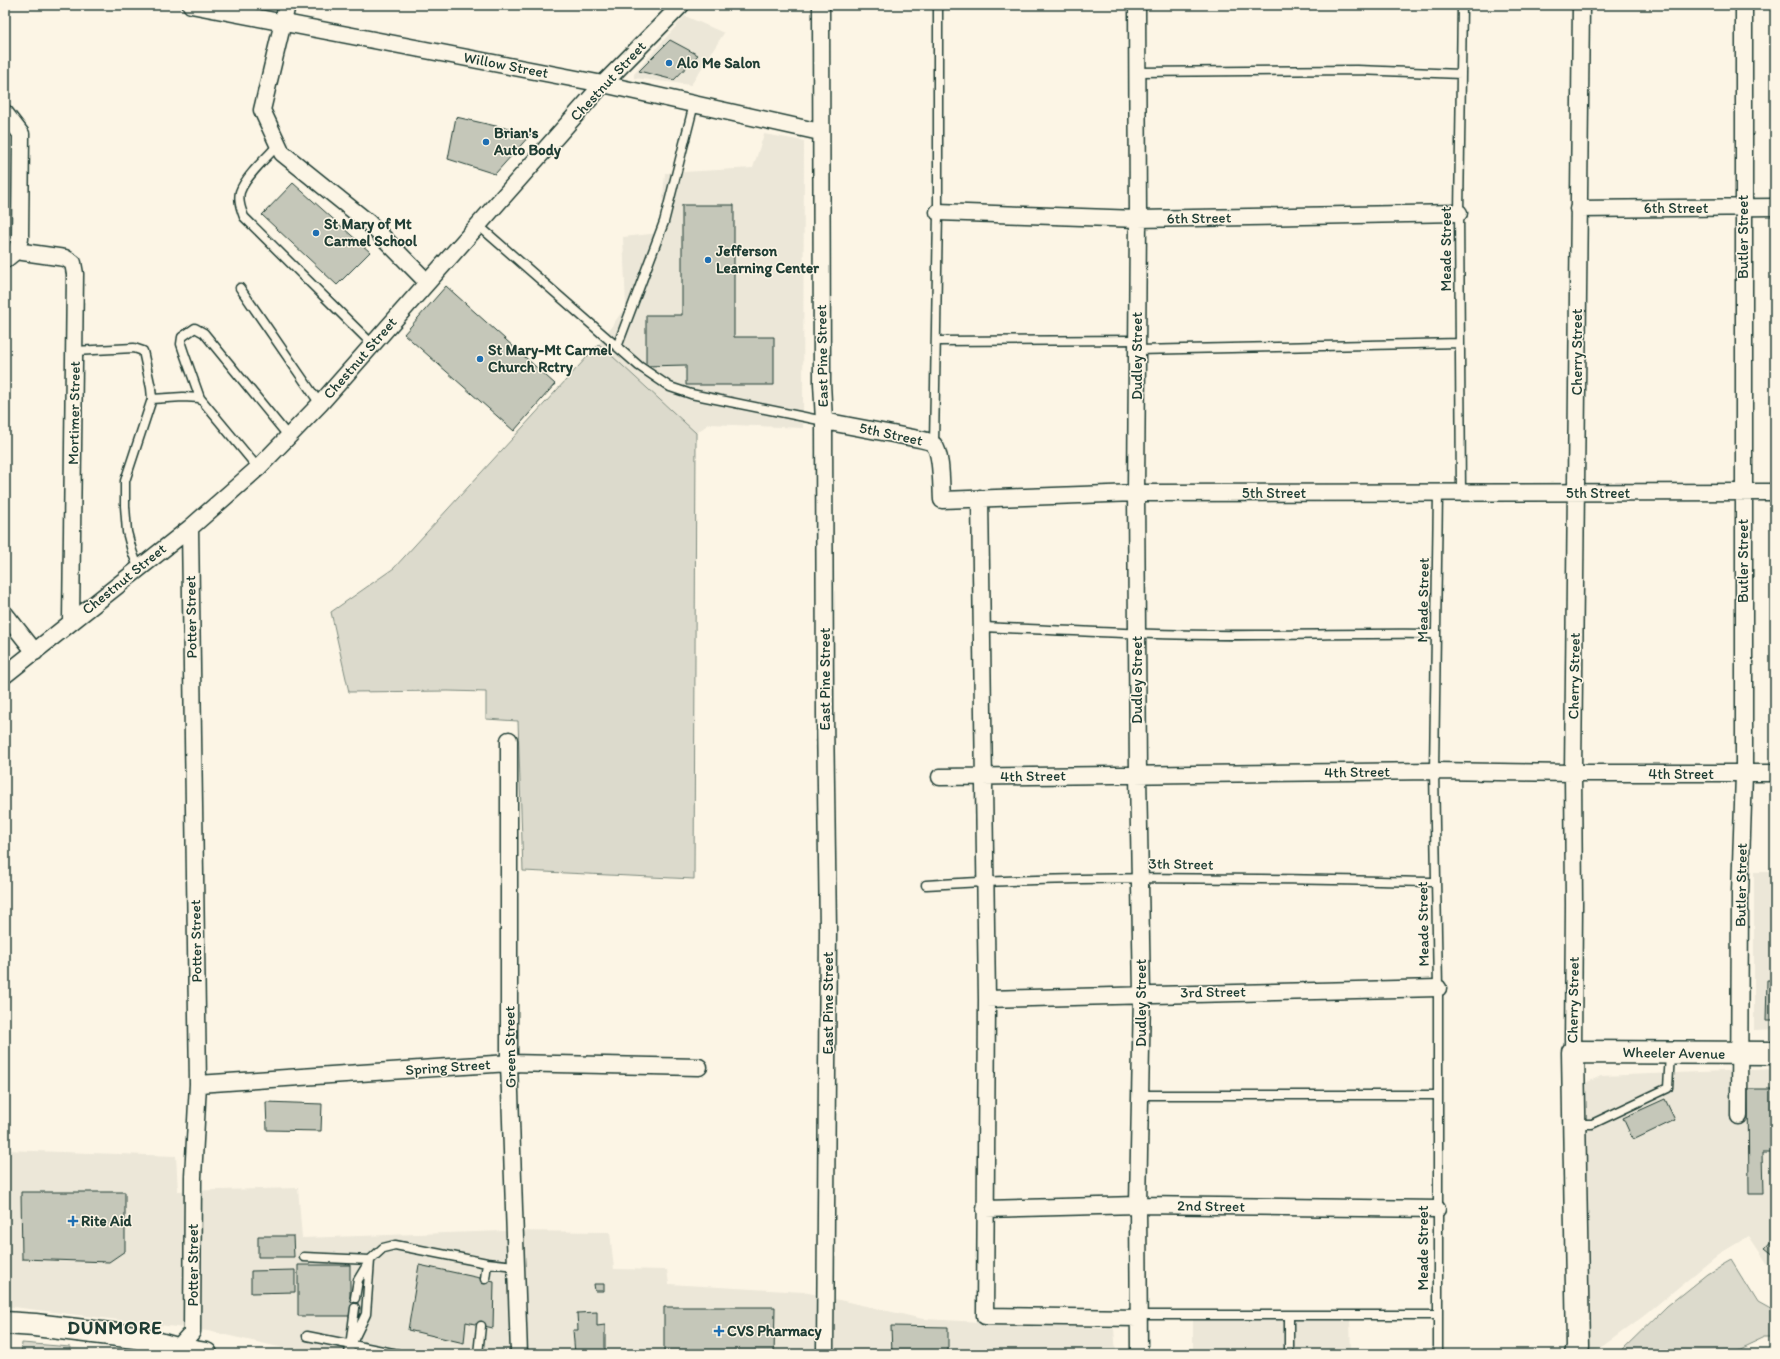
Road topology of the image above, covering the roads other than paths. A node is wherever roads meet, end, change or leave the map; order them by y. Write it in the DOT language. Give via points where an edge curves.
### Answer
graph roads {
  1 [pos="191,5"];
  2 [pos="287,5"];
  3 [pos="681,5"];
  4 [pos="821,5"];
  5 [pos="938,5"];
  6 [pos="1137,5"];
  7 [pos="1462,5"];
  8 [pos="1581,5"];
  9 [pos="1744,5"];
  10 [pos="283,22"];
  11 [pos="1138,72"];
  12 [pos="1461,74"];
  13 [pos="604,84"];
  14 [pos="694,104"];
  15 [pos="5,113"];
  16 [pos="820,132"];
  17 [pos="278,145"];
  18 [pos="1743,207"];
  19 [pos="1775,207"];
  20 [pos="1578,209"];
  21 [pos="938,212"];
  22 [pos="1459,213"];
  23 [pos="1138,219"];
  24 [pos="478,224"];
  25 [pos="10,256"];
  26 [pos="427,282"];
  27 [pos="240,288"];
  28 [pos="936,341"];
  29 [pos="1460,343"];
  30 [pos="372,344"];
  31 [pos="1137,345"];
  32 [pos="617,347"];
  33 [pos="74,351"];
  34 [pos="200,398"];
  35 [pos="152,399"];
  36 [pos="320,404"];
  37 [pos="824,421"];
  38 [pos="288,437"];
  39 [pos="934,445"];
  40 [pos="258,468"];
  41 [pos="1742,492"];
  42 [pos="1775,492"];
  43 [pos="1136,493"];
  44 [pos="1461,493"];
  45 [pos="1576,493"];
  46 [pos="1438,494"];
  47 [pos="980,498"];
  48 [pos="190,528"];
  49 [pos="138,567"];
  50 [pos="5,614"];
  51 [pos="71,622"];
  52 [pos="982,627"];
  53 [pos="1137,633"];
  54 [pos="1436,634"];
  55 [pos="35,652"];
  56 [pos="5,675"];
  57 [pos="508,740"];
  58 [pos="1434,771"];
  59 [pos="1573,773"];
  60 [pos="1775,773"];
  61 [pos="1138,774"];
  62 [pos="1744,774"];
  63 [pos="940,777"];
  64 [pos="984,777"];
  65 [pos="1139,877"];
  66 [pos="985,881"];
  67 [pos="1436,882"];
  68 [pos="926,885"];
  69 [pos="1438,988"];
  70 [pos="1142,994"];
  71 [pos="987,999"];
  72 [pos="1573,1052"];
  73 [pos="1670,1053"];
  74 [pos="1775,1053"];
  75 [pos="1739,1054"];
  76 [pos="509,1063"];
  77 [pos="699,1066"];
  78 [pos="198,1084"];
  79 [pos="1140,1095"];
  80 [pos="1438,1096"];
  81 [pos="1739,1116"];
  82 [pos="1574,1124"];
  83 [pos="1138,1205"];
  84 [pos="985,1209"];
  85 [pos="1437,1209"];
  86 [pos="304,1257"];
  87 [pos="370,1260"];
  88 [pos="487,1263"];
  89 [pos="516,1266"];
  90 [pos="486,1279"];
  91 [pos="356,1298"];
  92 [pos="355,1308"];
  93 [pos="1438,1315"];
  94 [pos="1289,1316"];
  95 [pos="1138,1317"];
  96 [pos="5,1323"];
  97 [pos="481,1326"];
  98 [pos="307,1336"];
  99 [pos="351,1345"];
  100 [pos="176,1351"];
  101 [pos="1577,1351"];
  102 [pos="393,1353"];
  103 [pos="206,1354"];
  104 [pos="349,1354"];
  105 [pos="478,1354"];
  106 [pos="519,1354"];
  107 [pos="825,1354"];
  108 [pos="1138,1354"];
  109 [pos="1289,1354"];
  110 [pos="1438,1354"];
  1 -- 10 [label="street, Willow Street"];
  2 -- 10 [label="street"];
  3 -- 13 [label="street, Chestnut Street"];
  4 -- 16 [label="street, East Pine Street"];
  5 -- 21 [label="lane"];
  6 -- 11 [label="street, Dudley Street"];
  7 -- 12 [label="lane, Meade Street"];
  8 -- 20 [label="street, Cherry Street"];
  9 -- 18 [label="street, Butler Street"];
  10 -- 13 [label="street, Willow Street"];
  10 -- 17 [label="street" via="262,110"];
  11 -- 12 [label="lane" via="1357,70"];
  11 -- 23 [label="street, Dudley Street"];
  12 -- 22 [label="lane, Meade Street"];
  13 -- 14 [label="street, Willow Street"];
  13 -- 24 [label="street, Chestnut Street"];
  14 -- 16 [label="street, Willow Street"];
  14 -- 32 [label="lane" via="664,222"];
  15 -- 25 [label="street" via="21,134 20,239"];
  16 -- 37 [label="street, East Pine Street"];
  17 -- 26 [label="street" via="282,153 370,223"];
  17 -- 30 [label="lane" via="240,193 240,207 244,217"];
  18 -- 19 [label="street, 6th Street"];
  18 -- 20 [label="street, 6th Street"];
  18 -- 41 [label="street, Butler Street"];
  20 -- 45 [label="street, Cherry Street"];
  21 -- 23 [label="street, 6th Street"];
  21 -- 28 [label="lane"];
  22 -- 23 [label="street, 6th Street"];
  22 -- 29 [label="lane, Meade Street"];
  23 -- 31 [label="street, Dudley Street"];
  24 -- 26 [label="street, Chestnut Street"];
  24 -- 32 [label="lane"];
  25 -- 33 [label="street, Mortimer Street" via="65,258 73,263 76,274"];
  26 -- 30 [label="street, Chestnut Street"];
  27 -- 36 [label="lane"];
  28 -- 31 [label="lane"];
  28 -- 39 [label="lane"];
  29 -- 31 [label="lane"];
  29 -- 44 [label="lane, Meade Street"];
  30 -- 36 [label="street, Chestnut Street"];
  31 -- 43 [label="street, Dudley Street"];
  32 -- 37 [label="lane" via="670,387 691,394"];
  33 -- 35 [label="lane" via="134,348 143,351 152,388"];
  33 -- 51 [label="street, Mortimer Street"];
  34 -- 35 [label="lane"];
  34 -- 38 [label="lane" via="182,344 182,337 196,328 204,334"];
  34 -- 40 [label="lane"];
  35 -- 49 [label="lane" via="125,480 127,532"];
  36 -- 38 [label="street, Chestnut Street"];
  37 -- 39 [label="street, 5th Street" via="927,440"];
  37 -- 107 [label="street, East Pine Street" via="828,930"];
  38 -- 40 [label="street, Chestnut Street"];
  39 -- 47 [label="street, 5th Street" via="938,454 942,500"];
  40 -- 48 [label="street, Chestnut Street"];
  41 -- 42 [label="street, 5th Street"];
  41 -- 45 [label="street, 5th Street"];
  41 -- 62 [label="street, Butler Street"];
  43 -- 46 [label="street, 5th Street"];
  43 -- 47 [label="street, 5th Street"];
  43 -- 53 [label="street, Dudley Street"];
  44 -- 45 [label="street, 5th Street"];
  44 -- 46 [label="street, 5th Street"];
  45 -- 59 [label="street, Cherry Street"];
  46 -- 54 [label="lane, Meade Street"];
  47 -- 52 [label="street"];
  48 -- 49 [label="street, Chestnut Street"];
  48 -- 78 [label="street, Potter Street"];
  49 -- 51 [label="street, Chestnut Street"];
  50 -- 55 [label="street"];
  51 -- 55 [label="street, Chestnut Street"];
  52 -- 53 [label="lane"];
  52 -- 64 [label="street"];
  53 -- 54 [label="lane"];
  53 -- 61 [label="street, Dudley Street"];
  54 -- 58 [label="lane, Meade Street"];
  55 -- 56 [label="street, Chestnut Street"];
  57 -- 76 [label="street, Green Street"];
  58 -- 59 [label="street, 4th Street"];
  58 -- 61 [label="street, 4th Street"];
  58 -- 67 [label="lane, Meade Street"];
  59 -- 62 [label="street, 4th Street"];
  59 -- 72 [label="street, Cherry Street"];
  60 -- 62 [label="street, 4th Street"];
  61 -- 64 [label="street, 4th Street"];
  61 -- 65 [label="street, Dudley Street"];
  62 -- 75 [label="street, Butler Street"];
  63 -- 64 [label="street, 4th Street"];
  64 -- 66 [label="street"];
  65 -- 66 [label="lane, 3th Street"];
  65 -- 67 [label="lane, 3th Street"];
  65 -- 70 [label="street, Dudley Street"];
  66 -- 68 [label="lane, 3th Street"];
  66 -- 71 [label="street"];
  67 -- 69 [label="lane, Meade Street"];
  69 -- 70 [label="street, 3rd Street"];
  69 -- 80 [label="lane, Meade Street"];
  70 -- 71 [label="street, 3rd Street"];
  70 -- 79 [label="street, Dudley Street"];
  71 -- 84 [label="street"];
  72 -- 73 [label="main road, Wheeler Avenue"];
  72 -- 82 [label="main road, Cherry Street"];
  73 -- 75 [label="main road, Wheeler Avenue"];
  73 -- 82 [label="lane" via="1668,1088 1592,1124"];
  74 -- 75 [label="main road, Wheeler Avenue"];
  75 -- 81 [label="street, Butler Street"];
  76 -- 77 [label="street, Spring Street"];
  76 -- 78 [label="street, Spring Street"];
  76 -- 89 [label="street, Green Street"];
  78 -- 100 [label="street, Potter Street" via="193,1177 192,1332"];
  79 -- 80 [label="lane"];
  79 -- 83 [label="street, Dudley Street"];
  80 -- 85 [label="lane, Meade Street"];
  82 -- 101 [label="main road, Cherry Street"];
  83 -- 84 [label="street, 2nd Street"];
  83 -- 85 [label="street, 2nd Street"];
  83 -- 95 [label="street, Dudley Street"];
  84 -- 95 [label="street" via="985,1316"];
  85 -- 93 [label="lane, Meade Street"];
  86 -- 87 [label="lane"];
  87 -- 88 [label="lane" via="383,1248 395,1245"];
  87 -- 91 [label="lane" via="358,1280"];
  87 -- 99 [label="lane" via="366,1314"];
  88 -- 89 [label="lane"];
  88 -- 90 [label="lane"];
  89 -- 106 [label="street, Green Street"];
  92 -- 99 [label="lane"];
  93 -- 94 [label="lane"];
  93 -- 110 [label="lane, Meade Street"];
  94 -- 95 [label="lane"];
  94 -- 109 [label="lane"];
  95 -- 108 [label="street, Dudley Street"];
  96 -- 100 [label="main road" via="135,1338"];
  97 -- 105 [label="lane"];
  98 -- 99 [label="lane"];
  99 -- 102 [label="lane"];
  99 -- 104 [label="lane"];
  100 -- 103 [label="main road"];
}
